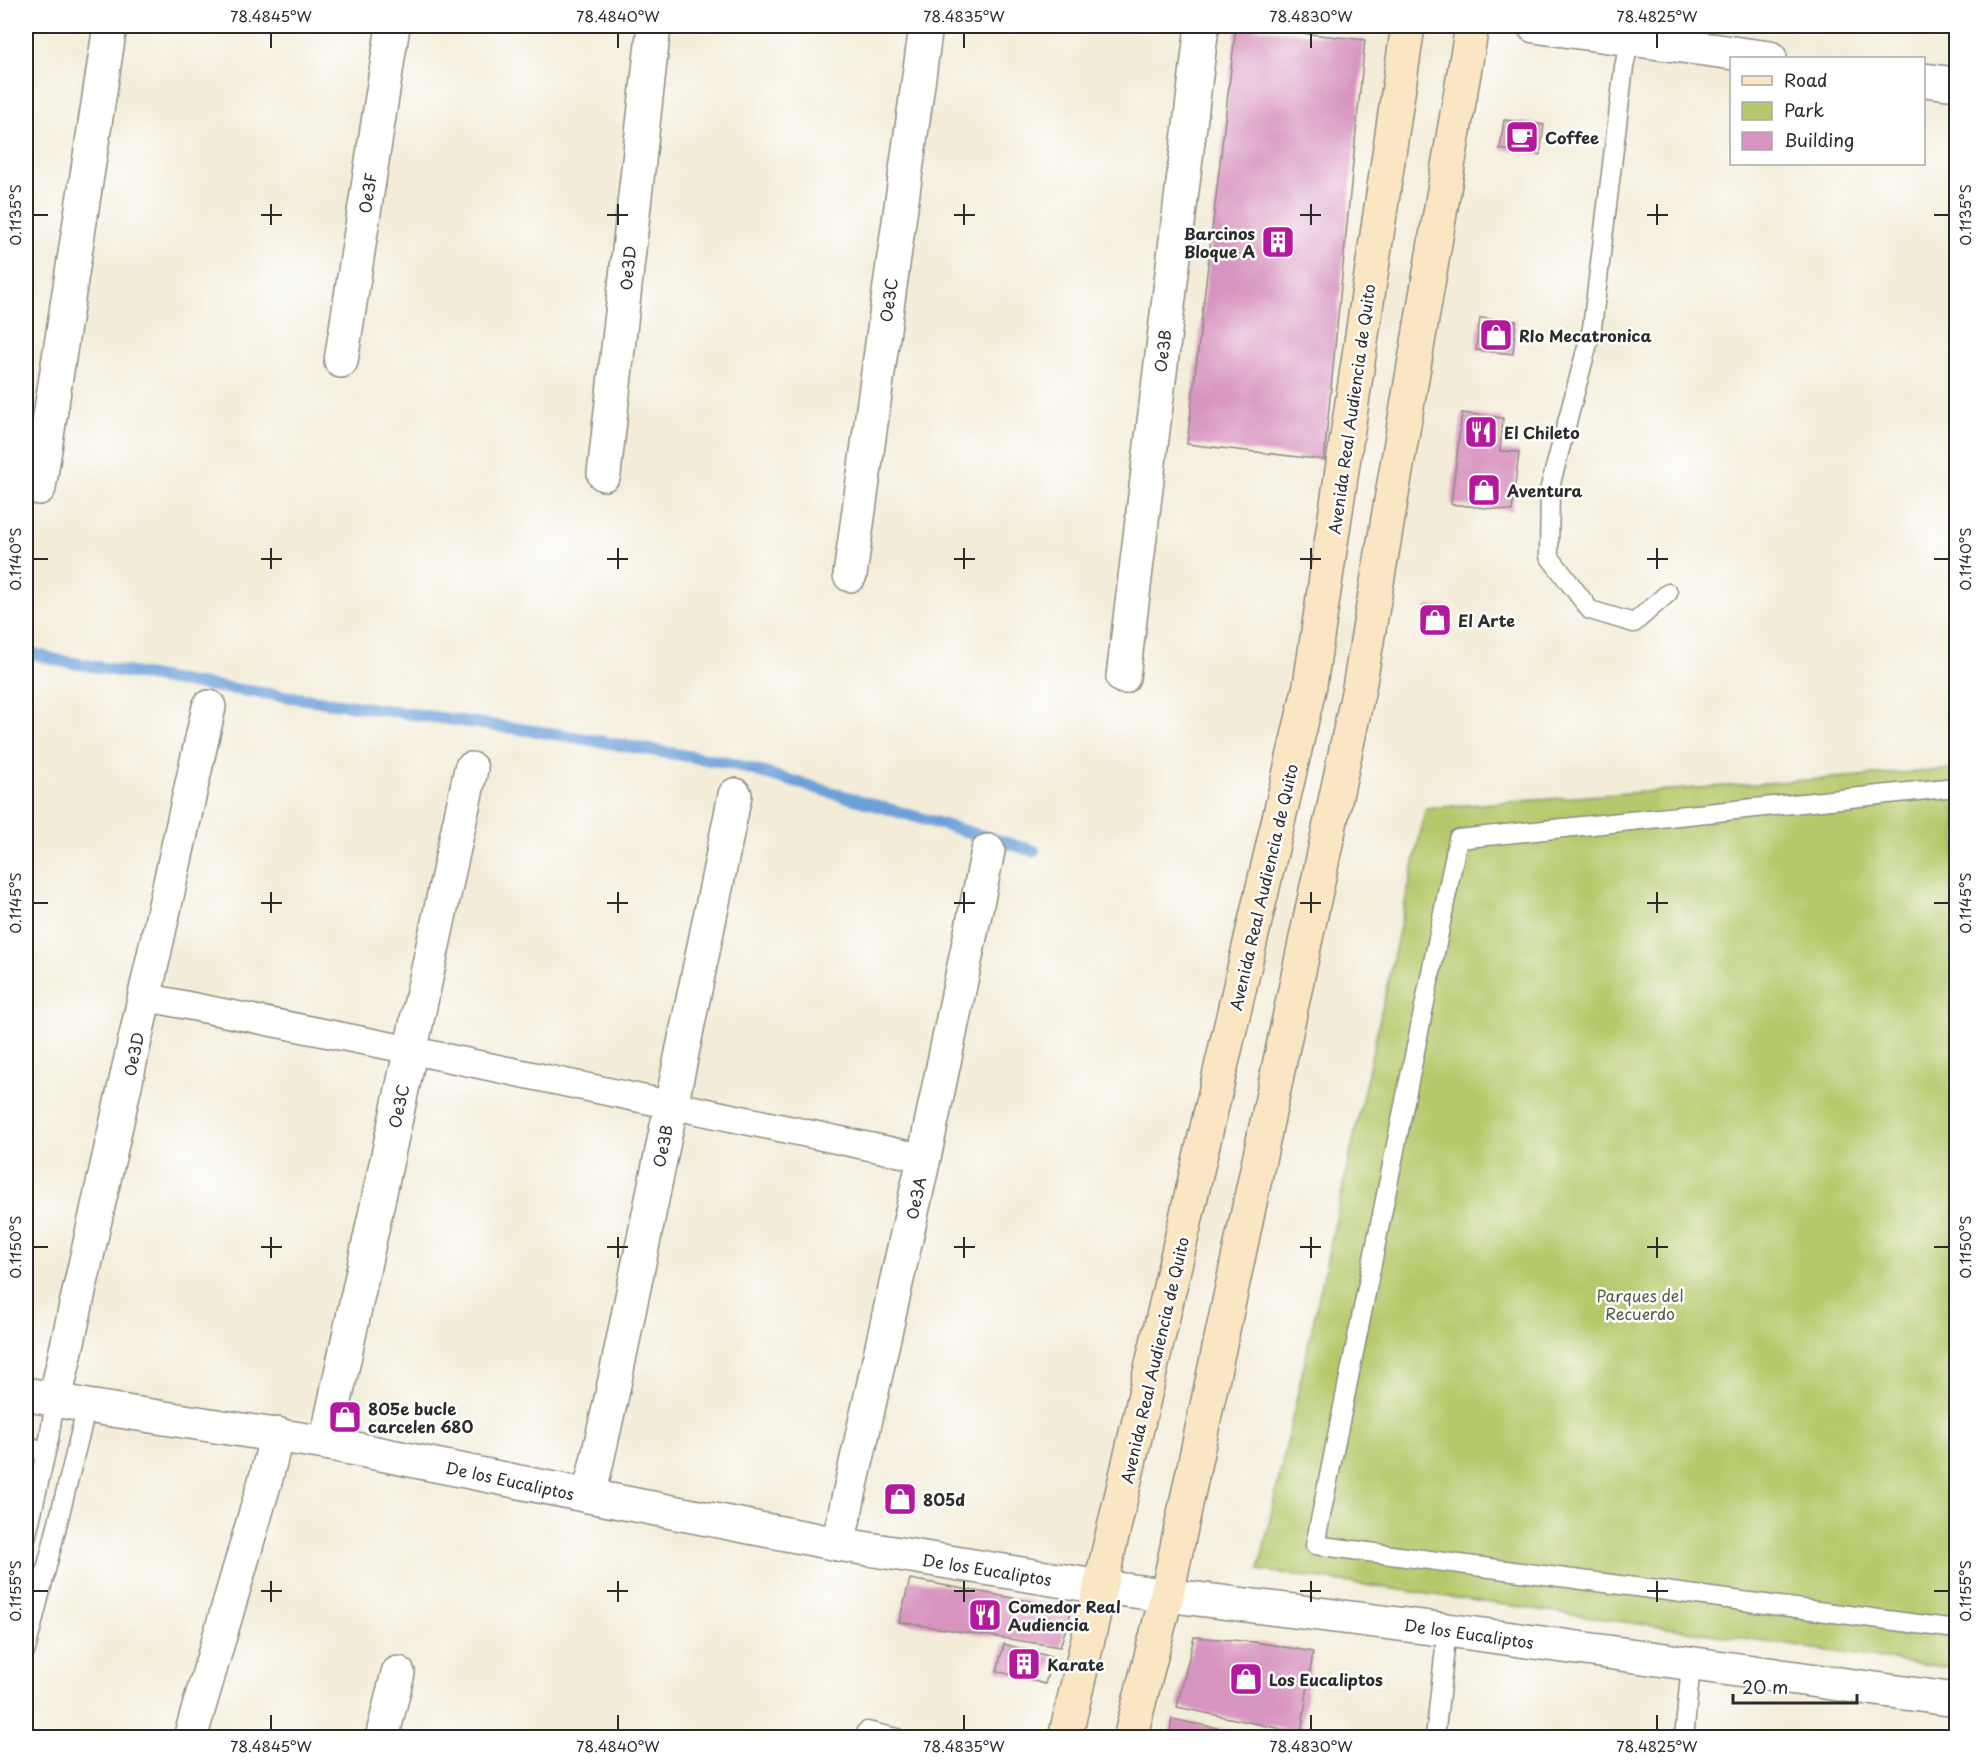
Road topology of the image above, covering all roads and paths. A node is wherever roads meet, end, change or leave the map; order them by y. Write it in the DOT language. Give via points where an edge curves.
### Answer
graph roads {
  1 [pos="110,26"];
  2 [pos="393,26"];
  3 [pos="654,26"];
  4 [pos="926,26"];
  5 [pos="1202,26"];
  6 [pos="1408,26"];
  7 [pos="1472,26"];
  8 [pos="1534,26"];
  9 [pos="1583,29"];
  10 [pos="1630,39"];
  11 [pos="1763,57"];
  12 [pos="1925,80"];
  13 [pos="1956,84"];
  14 [pos="341,361"];
  15 [pos="604,474"];
  16 [pos="39,488"];
  17 [pos="850,575"];
  18 [pos="1668,593"];
  19 [pos="1123,676"];
  20 [pos="209,708"];
  21 [pos="471,770"];
  22 [pos="1956,787"];
  23 [pos="735,795"];
  24 [pos="988,851"];
  25 [pos="145,997"];
  26 [pos="410,1050"];
  27 [pos="671,1103"];
  28 [pos="924,1158"];
  29 [pos="40,1397"];
  30 [pos="87,1406"];
  31 [pos="277,1434"];
  32 [pos="326,1443"];
  33 [pos="26,1445"];
  34 [pos="46,1452"];
  35 [pos="588,1496"];
  36 [pos="26,1539"];
  37 [pos="838,1544"];
  38 [pos="1101,1587"];
  39 [pos="1167,1594"];
  40 [pos="1956,1629"];
  41 [pos="1447,1630"];
  42 [pos="26,1650"];
  43 [pos="1691,1664"];
  44 [pos="398,1673"];
  45 [pos="1956,1700"];
  46 [pos="867,1731"];
  47 [pos="190,1737"];
  48 [pos="382,1737"];
  49 [pos="897,1737"];
  50 [pos="1065,1737"];
  51 [pos="1130,1737"];
  52 [pos="1435,1737"];
  53 [pos="1684,1737"];
  1 -- 16 [label="street"];
  2 -- 14 [label="street, Oe3F"];
  3 -- 15 [label="street, Oe3D"];
  4 -- 17 [label="street, Oe3C"];
  5 -- 19 [label="street, Oe3B"];
  6 -- 38 [label="main road, Avenida Real Audiencia de Quito" via="1310,686"];
  7 -- 39 [label="main road" via="1359,688"];
  8 -- 9 [label="street"];
  9 -- 10 [label="street"];
  10 -- 11 [label="street"];
  10 -- 18 [label="lane" via="1592,327 1550,486 1549,556 1590,610 1634,623"];
  12 -- 13 [label="street"];
  20 -- 25 [label="street, Oe3D"];
  21 -- 26 [label="street, Oe3C"];
  22 -- 40 [label="lane" via="1458,839 1316,1545"];
  23 -- 27 [label="street, Oe3B"];
  24 -- 28 [label="street, Oe3A"];
  25 -- 26 [label="street"];
  25 -- 29 [label="street, Oe3D"];
  26 -- 27 [label="street"];
  26 -- 32 [label="street, Oe3C"];
  27 -- 28 [label="street"];
  27 -- 35 [label="street, Oe3B"];
  28 -- 37 [label="street, Oe3A"];
  29 -- 30 [label="street, De los Eucaliptos"];
  29 -- 34 [label="lane"];
  30 -- 31 [label="street, De los Eucaliptos"];
  30 -- 42 [label="lane"];
  31 -- 32 [label="street, De los Eucaliptos"];
  31 -- 47 [label="street"];
  32 -- 35 [label="street, De los Eucaliptos"];
  33 -- 34 [label="lane"];
  34 -- 36 [label="lane"];
  35 -- 37 [label="street, De los Eucaliptos"];
  37 -- 38 [label="street, De los Eucaliptos"];
  38 -- 39 [label="street, De los Eucaliptos"];
  38 -- 50 [label="main road, Avenida Real Audiencia de Quito"];
  39 -- 41 [label="street, De los Eucaliptos"];
  39 -- 51 [label="main road"];
  41 -- 43 [label="street, De los Eucaliptos"];
  41 -- 52 [label="lane"];
  43 -- 45 [label="street, De los Eucaliptos"];
  43 -- 53 [label="lane"];
  44 -- 48 [label="street"];
  46 -- 49 [label="lane"];
}
